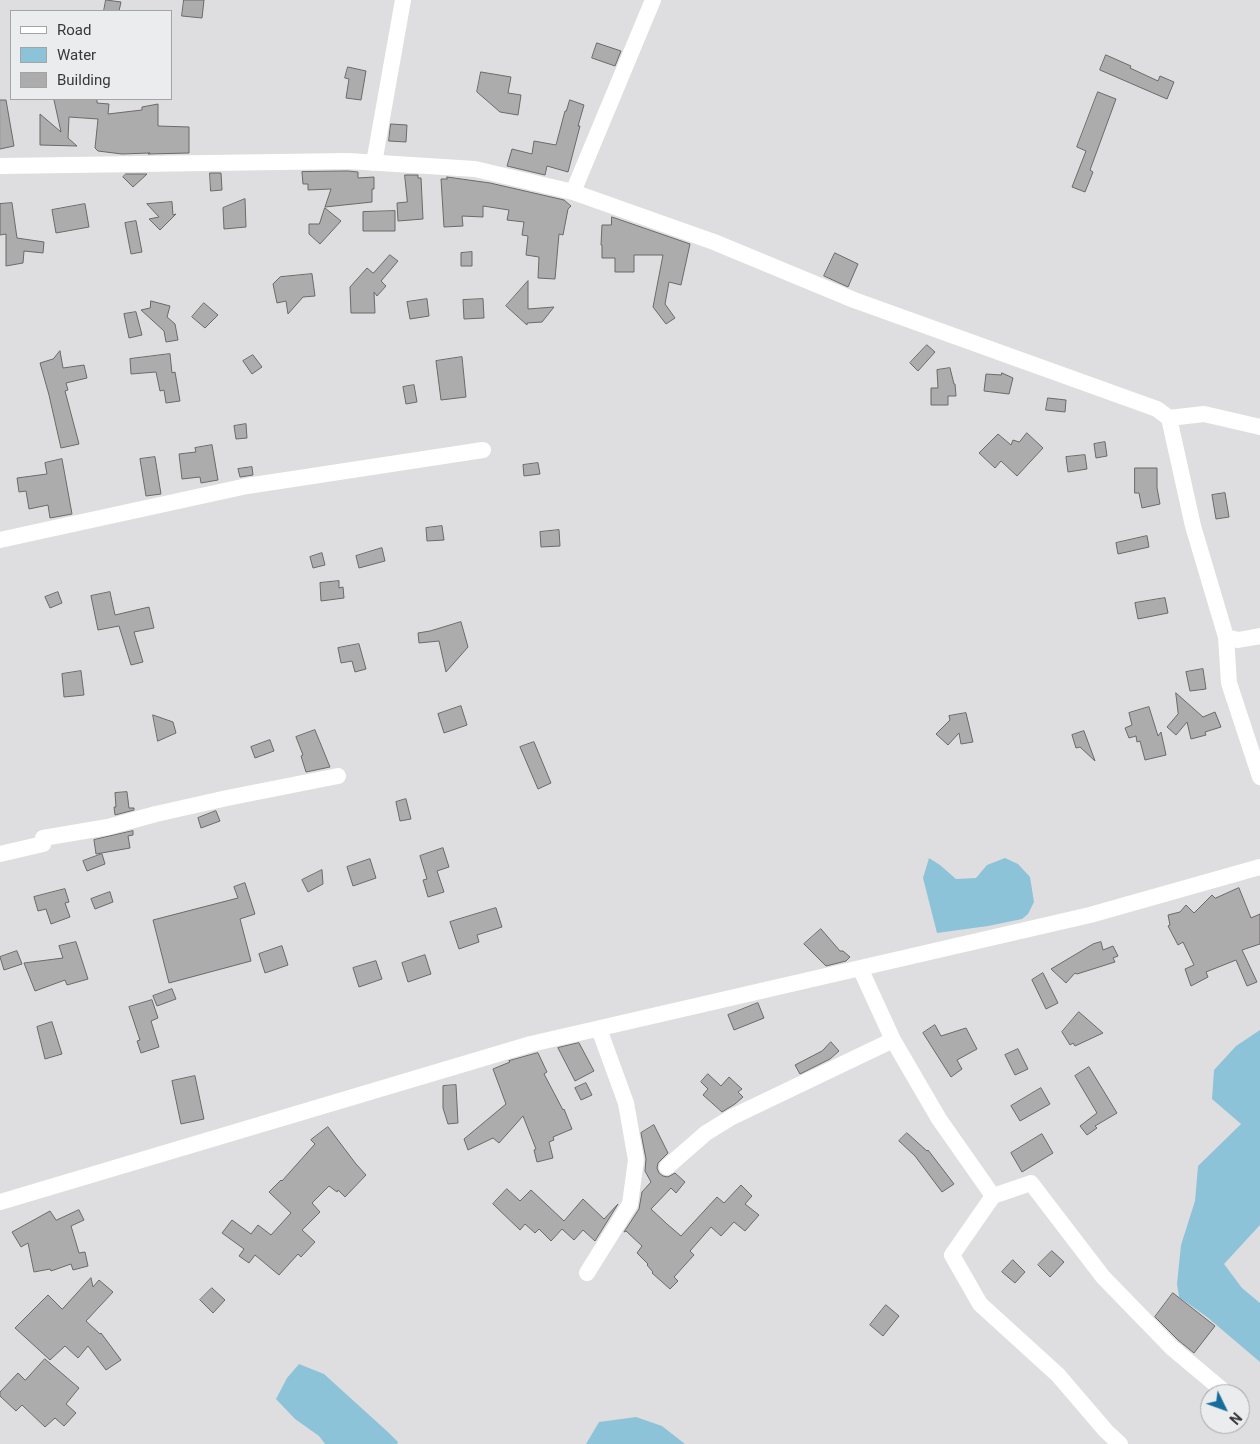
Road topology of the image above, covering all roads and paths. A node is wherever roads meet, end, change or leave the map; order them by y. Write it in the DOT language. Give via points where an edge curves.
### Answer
graph roads {
  1 [pos="403,0"];
  2 [pos="653,0"];
  3 [pos="374,163"];
  4 [pos="0,166"];
  5 [pos="573,192"];
  6 [pos="1169,418"];
  7 [pos="1260,426"];
  8 [pos="482,450"];
  9 [pos="0,540"];
  10 [pos="1260,636"];
  11 [pos="1226,637"];
  12 [pos="338,776"];
  13 [pos="1260,777"];
  14 [pos="0,854"];
  15 [pos="1260,867"];
  16 [pos="860,968"];
  17 [pos="598,1028"];
  18 [pos="893,1040"];
  19 [pos="667,1167"];
  20 [pos="993,1196"];
  21 [pos="0,1202"];
  22 [pos="587,1273"];
  23 [pos="1215,1384"];
  24 [pos="1120,1444"];
  1 -- 3 [label="street"];
  2 -- 5 [label="street"];
  3 -- 4 [label="street"];
  3 -- 5 [label="street" via="475,169"];
  5 -- 6 [label="street" via="714,242 854,300 1157,409"];
  6 -- 7 [label="street" via="1204,414"];
  6 -- 11 [label="street" via="1194,526"];
  8 -- 9 [label="street" via="247,486"];
  10 -- 11 [label="street" via="1238,640"];
  11 -- 13 [label="street" via="1229,683"];
  12 -- 14 [label="street" via="156,814 108,828 43,838 44,844"];
  15 -- 16 [label="street" via="1090,915"];
  16 -- 17 [label="street"];
  16 -- 18 [label="street"];
  17 -- 21 [label="street" via="531,1044"];
  17 -- 22 [label="street" via="626,1103 636,1160 630,1204"];
  18 -- 19 [label="street" via="732,1117 706,1133"];
  18 -- 20 [label="street" via="939,1119"];
  20 -- 23 [label="street" via="1031,1183 1103,1277 1171,1347"];
  20 -- 24 [label="street" via="952,1255 980,1304 1058,1375"];
}
